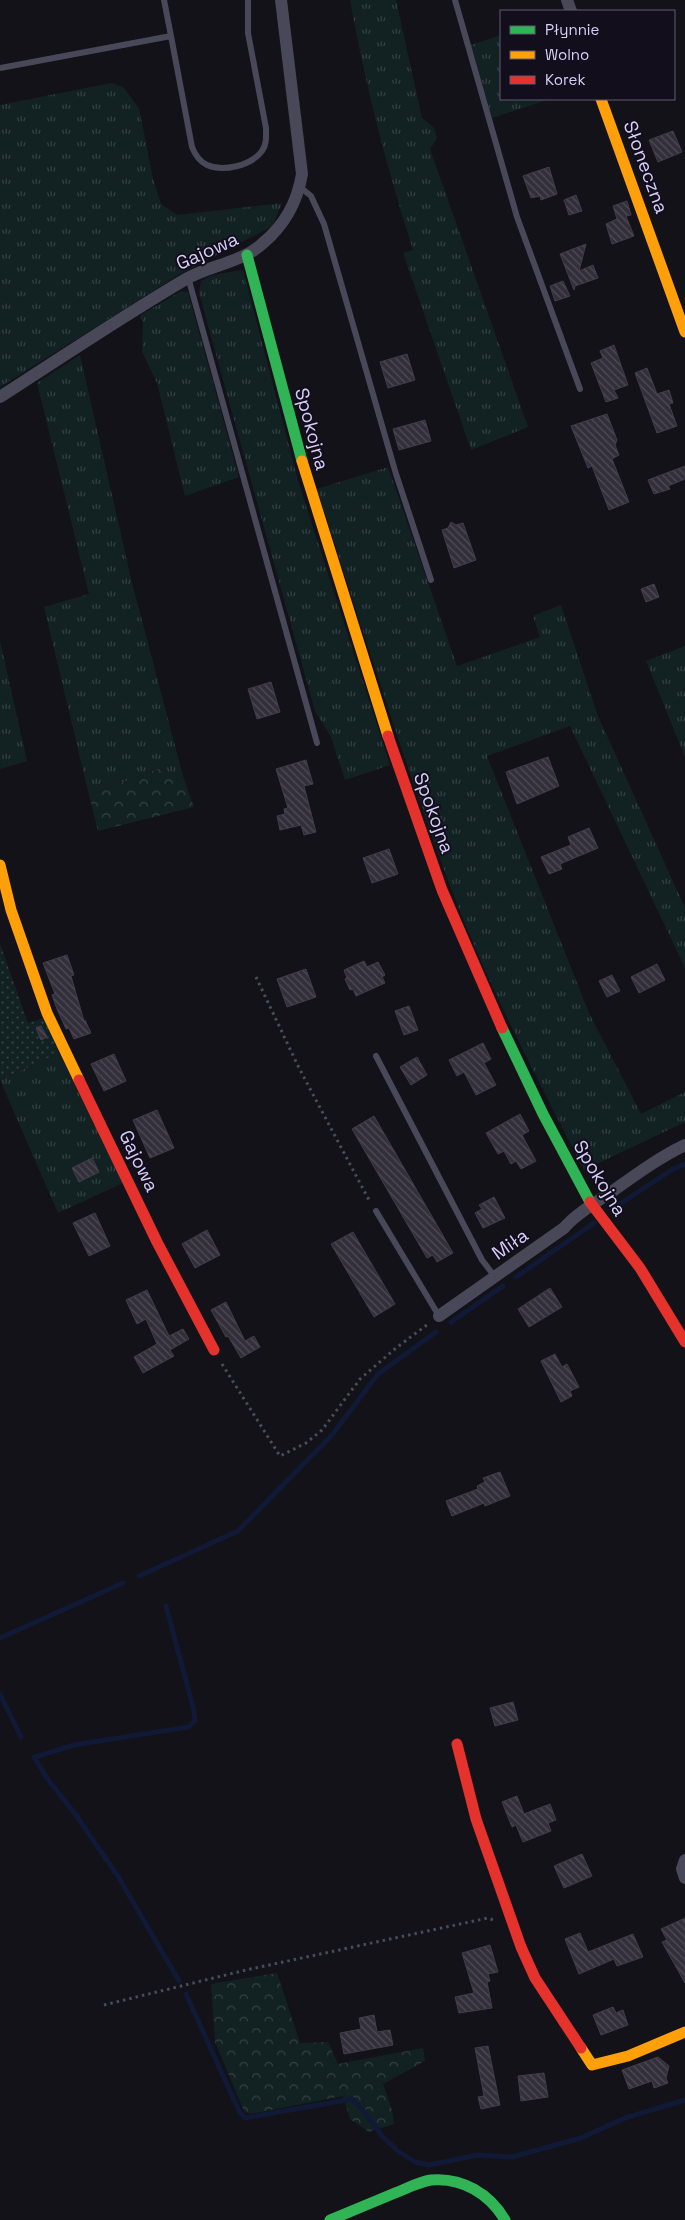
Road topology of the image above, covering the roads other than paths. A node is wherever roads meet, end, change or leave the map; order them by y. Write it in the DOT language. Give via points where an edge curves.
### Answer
graph roads {
  1 [pos="164,0"];
  2 [pos="248,0"];
  3 [pos="281,0"];
  4 [pos="455,0"];
  5 [pos="171,36"];
  6 [pos="0,68"];
  7 [pos="601,100"];
  8 [pos="300,187"];
  9 [pos="247,255"];
  10 [pos="188,278"];
  11 [pos="685,332"];
  12 [pos="580,389"];
  13 [pos="0,397"];
  14 [pos="431,580"];
  15 [pos="317,743"];
  16 [pos="0,865"];
  17 [pos="376,1056"];
  18 [pos="685,1146"];
  19 [pos="592,1205"];
  20 [pos="376,1212"];
  21 [pos="495,1277"];
  22 [pos="439,1316"];
  23 [pos="685,1342"];
  24 [pos="214,1350"];
  25 [pos="457,1744"];
  26 [pos="685,1860"];
  27 [pos="685,1878"];
  28 [pos="685,2032"];
  29 [pos="330,2220"];
  30 [pos="505,2220"];
  1 -- 5 [label="lane"];
  2 -- 5 [label="lane" via="248,34 266,128 262,151 250,162 216,168 196,157"];
  3 -- 8 [label="street, Gajowa" via="302,174"];
  4 -- 12 [label="lane" via="517,217"];
  5 -- 6 [label="lane"];
  7 -- 11 [label="street, Słoneczna"];
  8 -- 9 [label="street, Gajowa" via="288,216 268,239"];
  8 -- 14 [label="lane" via="311,196 324,224"];
  9 -- 10 [label="street, Gajowa"];
  9 -- 19 [label="street, Spokojna" via="307,480 385,729 442,890 508,1041"];
  10 -- 13 [label="street, Gajowa"];
  10 -- 15 [label="lane"];
  16 -- 24 [label="street, Gajowa" via="11,910 47,1013"];
  17 -- 21 [label="lane" via="482,1260"];
  18 -- 19 [label="street, Miła" via="666,1154"];
  19 -- 21 [label="street, Miła"];
  19 -- 23 [label="street, Spokojna" via="640,1268"];
  20 -- 22 [label="lane"];
  21 -- 22 [label="street, Miła"];
  25 -- 28 [label="street" via="476,1819 521,1947 535,1978 592,2065 628,2056"];
  26 -- 27 [label="street" via="682,1869"];
  29 -- 30 [label="street" via="414,2185 434,2180 453,2181 473,2188 487,2197"];
}
